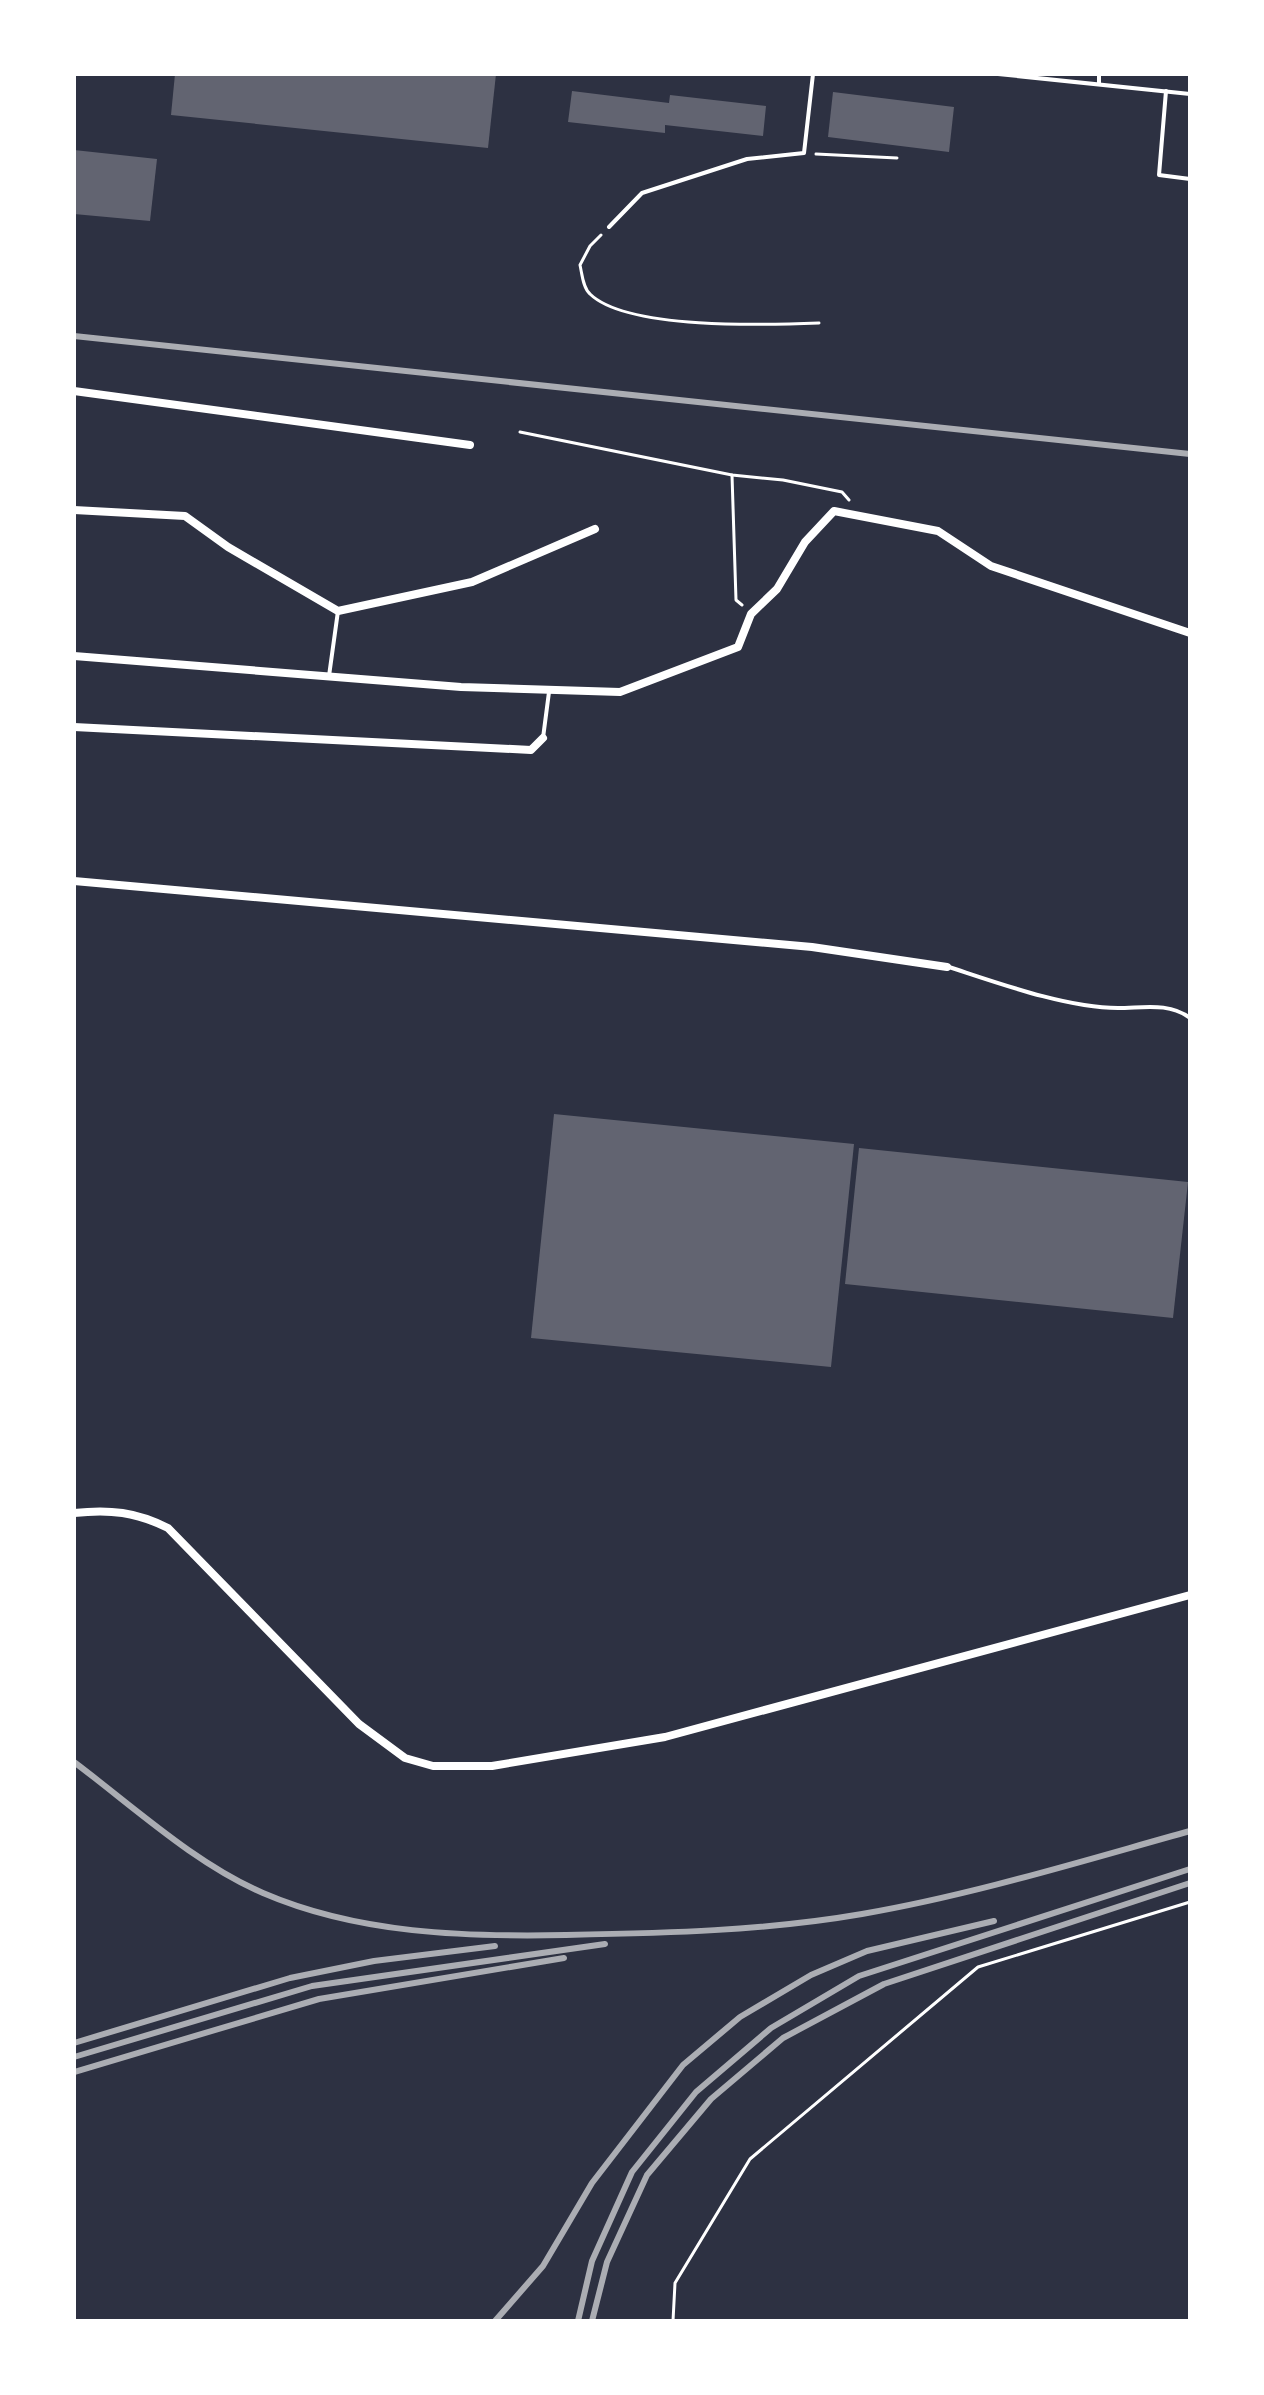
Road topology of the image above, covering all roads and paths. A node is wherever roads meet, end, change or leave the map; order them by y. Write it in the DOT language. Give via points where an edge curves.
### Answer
graph roads {
  1 [pos="813,74"];
  2 [pos="998,74"];
  3 [pos="1099,74"];
  4 [pos="1099,84"];
  5 [pos="1166,91"];
  6 [pos="1190,94"];
  7 [pos="804,153"];
  8 [pos="897,158"];
  9 [pos="1190,179"];
  10 [pos="609,227"];
  11 [pos="819,323"];
  12 [pos="74,391"];
  13 [pos="520,432"];
  14 [pos="470,445"];
  15 [pos="732,475"];
  16 [pos="74,510"];
  17 [pos="866,517"];
  18 [pos="595,529"];
  19 [pos="338,611"];
  20 [pos="751,614"];
  21 [pos="1190,633"];
  22 [pos="74,656"];
  23 [pos="329,676"];
  24 [pos="549,689"];
  25 [pos="74,727"];
  26 [pos="543,738"];
  27 [pos="74,881"];
  28 [pos="947,967"];
  29 [pos="1190,1018"];
  30 [pos="74,1513"];
  31 [pos="1190,1595"];
  32 [pos="1190,1902"];
  33 [pos="673,2321"];
  1 -- 7 [label="lane"];
  2 -- 4 [label="lane"];
  3 -- 4 [label="lane"];
  4 -- 5 [label="lane"];
  5 -- 6 [label="lane"];
  5 -- 9 [label="lane" via="1159,175"];
  7 -- 8 [label="path"];
  7 -- 10 [label="lane" via="747,159 642,193"];
  10 -- 11 [label="path" via="580,265 587,292 609,308 758,326"];
  12 -- 14 [label="street"];
  13 -- 15 [label="path"];
  15 -- 17 [label="path" via="842,492"];
  15 -- 20 [label="path" via="736,600"];
  16 -- 19 [label="street" via="185,516"];
  17 -- 20 [label="street" via="834,511 805,542 777,589"];
  17 -- 21 [label="street" via="938,531 991,566"];
  18 -- 19 [label="street" via="472,582"];
  19 -- 23 [label="lane"];
  20 -- 24 [label="street" via="738,647 620,692"];
  22 -- 23 [label="street"];
  23 -- 24 [label="street"];
  24 -- 26 [label="lane"];
  25 -- 26 [label="street" via="531,750"];
  27 -- 28 [label="street" via="812,947"];
  28 -- 29 [label="lane" via="1027,992 1115,1009 1161,1006"];
  30 -- 31 [label="street" via="141,1514 168,1528 359,1724 405,1758 433,1766 492,1766 665,1737"];
  32 -- 33 [label="path" via="978,1967 750,2159 675,2283"];
}
